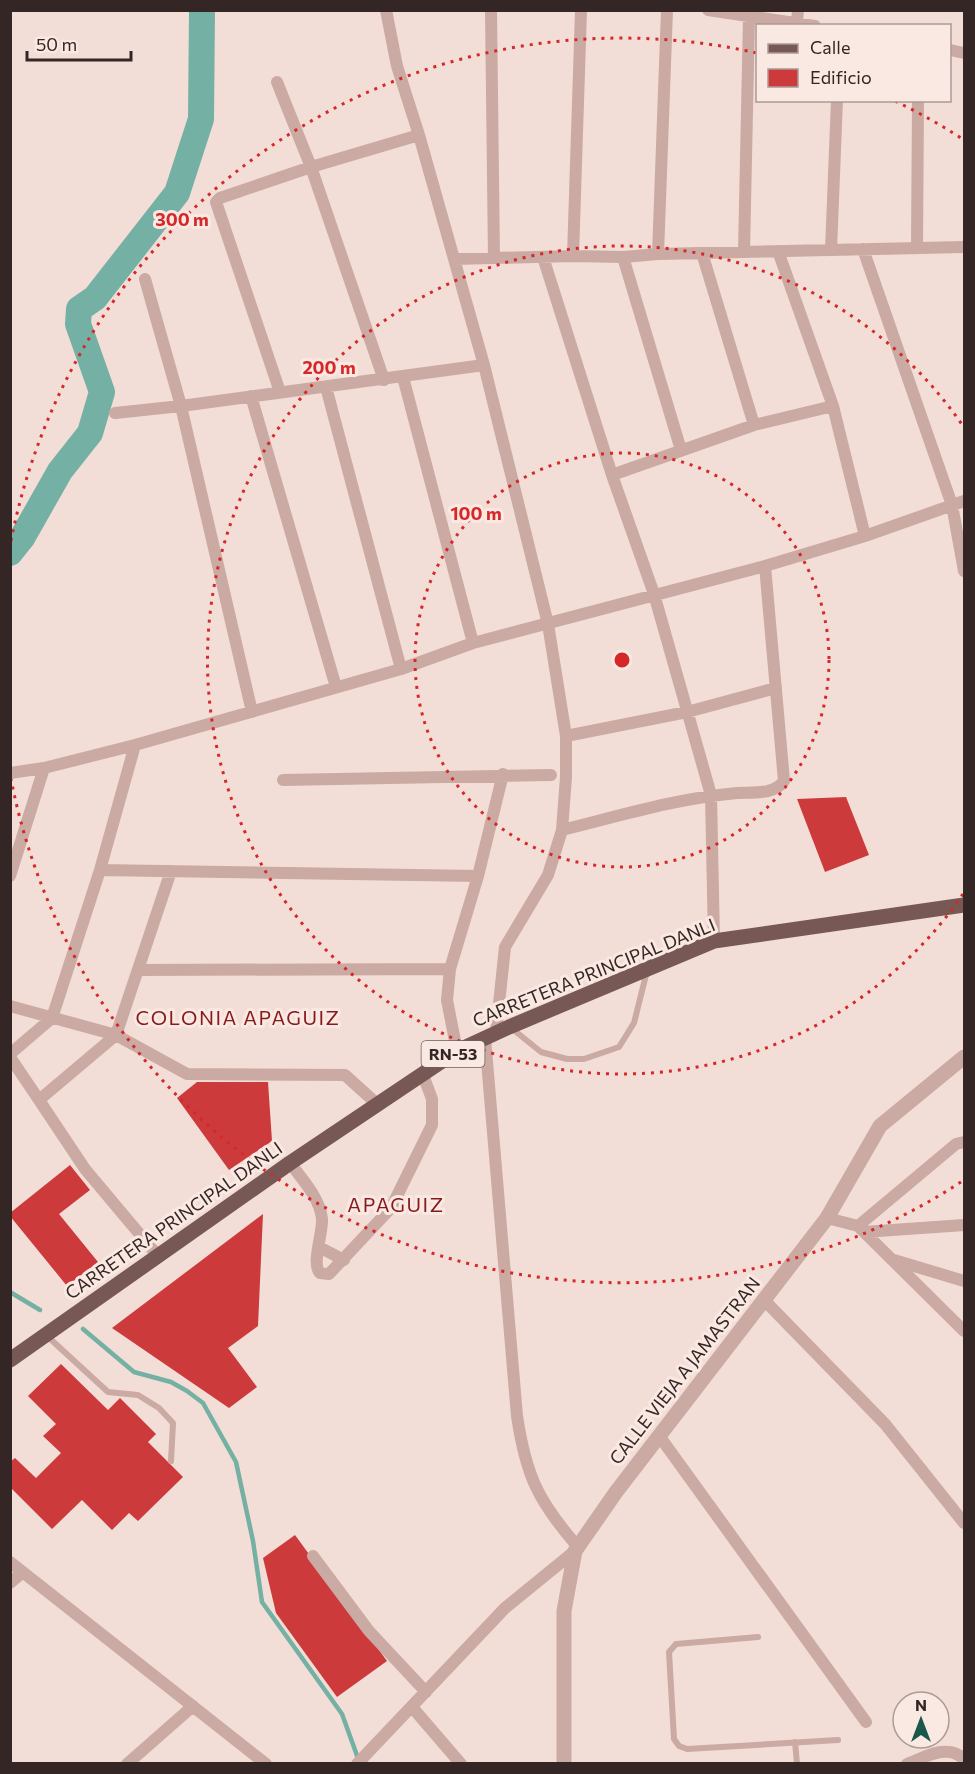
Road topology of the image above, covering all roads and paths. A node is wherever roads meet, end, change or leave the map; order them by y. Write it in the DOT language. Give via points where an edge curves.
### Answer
graph roads {
  1 [pos="386,10"];
  2 [pos="491,10"];
  3 [pos="581,10"];
  4 [pos="667,10"];
  5 [pos="708,10"];
  6 [pos="797,16"];
  7 [pos="749,17"];
  8 [pos="811,24"];
  9 [pos="277,82"];
  10 [pos="837,102"];
  11 [pos="918,102"];
  12 [pos="419,135"];
  13 [pos="311,167"];
  14 [pos="964,247"];
  15 [pos="916,248"];
  16 [pos="863,249"];
  17 [pos="831,250"];
  18 [pos="778,251"];
  19 [pos="744,252"];
  20 [pos="702,253"];
  21 [pos="658,254"];
  22 [pos="573,256"];
  23 [pos="543,257"];
  24 [pos="623,257"];
  25 [pos="494,258"];
  26 [pos="454,259"];
  27 [pos="145,279"];
  28 [pos="484,365"];
  29 [pos="403,377"];
  30 [pos="384,380"];
  31 [pos="326,387"];
  32 [pos="280,392"];
  33 [pos="251,396"];
  34 [pos="181,405"];
  35 [pos="833,405"];
  36 [pos="115,413"];
  37 [pos="754,425"];
  38 [pos="681,450"];
  39 [pos="612,474"];
  40 [pos="964,501"];
  41 [pos="952,505"];
  42 [pos="865,536"];
  43 [pos="765,566"];
  44 [pos="964,571"];
  45 [pos="654,594"];
  46 [pos="548,624"];
  47 [pos="473,643"];
  48 [pos="401,669"];
  49 [pos="336,687"];
  50 [pos="776,688"];
  51 [pos="252,712"];
  52 [pos="687,712"];
  53 [pos="566,736"];
  54 [pos="135,745"];
  55 [pos="44,768"];
  56 [pos="10,773"];
  57 [pos="503,774"];
  58 [pos="551,775"];
  59 [pos="283,780"];
  60 [pos="711,795"];
  61 [pos="562,830"];
  62 [pos="100,870"];
  63 [pos="171,871"];
  64 [pos="10,876"];
  65 [pos="478,876"];
  66 [pos="964,905"];
  67 [pos="714,941"];
  68 [pos="450,969"];
  69 [pos="647,969"];
  70 [pos="139,970"];
  71 [pos="10,1006"];
  72 [pos="52,1018"];
  73 [pos="497,1032"];
  74 [pos="116,1035"];
  75 [pos="457,1051"];
  76 [pos="10,1055"];
  77 [pos="964,1057"];
  78 [pos="423,1075"];
  79 [pos="39,1100"];
  80 [pos="377,1104"];
  81 [pos="964,1142"];
  82 [pos="290,1163"];
  83 [pos="827,1218"];
  84 [pos="964,1225"];
  85 [pos="861,1229"];
  86 [pos="320,1247"];
  87 [pos="158,1256"];
  88 [pos="892,1259"];
  89 [pos="344,1260"];
  90 [pos="964,1281"];
  91 [pos="764,1300"];
  92 [pos="964,1331"];
  93 [pos="46,1335"];
  94 [pos="10,1360"];
  95 [pos="660,1437"];
  96 [pos="171,1461"];
  97 [pos="964,1523"];
  98 [pos="577,1549"];
  99 [pos="313,1556"];
  100 [pos="10,1562"];
  101 [pos="23,1572"];
  102 [pos="10,1583"];
  103 [pos="758,1636"];
  104 [pos="426,1692"];
  105 [pos="193,1706"];
  106 [pos="412,1707"];
  107 [pos="866,1722"];
  108 [pos="838,1740"];
  109 [pos="795,1742"];
  110 [pos="964,1759"];
  111 [pos="127,1764"];
  112 [pos="266,1764"];
  113 [pos="357,1764"];
  114 [pos="461,1764"];
  115 [pos="564,1764"];
  116 [pos="797,1764"];
  117 [pos="907,1764"];
  1 -- 12 [label="street" via="397,66"];
  2 -- 25 [label="street"];
  3 -- 22 [label="street"];
  4 -- 21 [label="street"];
  5 -- 7 [label="street"];
  6 -- 7 [label="street"];
  6 -- 8 [label="street"];
  7 -- 19 [label="street"];
  9 -- 13 [label="street"];
  10 -- 17 [label="street"];
  11 -- 15 [label="street"];
  12 -- 13 [label="street"];
  12 -- 26 [label="street"];
  13 -- 30 [label="street"];
  13 -- 32 [label="street" via="216,202"];
  14 -- 15 [label="street"];
  15 -- 16 [label="street"];
  16 -- 17 [label="street"];
  16 -- 41 [label="street"];
  17 -- 18 [label="street"];
  18 -- 19 [label="street"];
  18 -- 35 [label="street"];
  19 -- 20 [label="street"];
  20 -- 21 [label="street"];
  20 -- 37 [label="street"];
  21 -- 24 [label="street"];
  22 -- 23 [label="street"];
  22 -- 24 [label="street"];
  23 -- 25 [label="street"];
  23 -- 39 [label="street"];
  24 -- 38 [label="street"];
  25 -- 26 [label="street"];
  26 -- 28 [label="street"];
  27 -- 34 [label="street"];
  28 -- 29 [label="street"];
  28 -- 46 [label="street"];
  29 -- 30 [label="street"];
  29 -- 47 [label="street"];
  30 -- 31 [label="street"];
  31 -- 32 [label="street"];
  31 -- 48 [label="street"];
  32 -- 33 [label="street"];
  33 -- 34 [label="street"];
  33 -- 49 [label="street"];
  34 -- 36 [label="street"];
  34 -- 51 [label="street"];
  35 -- 37 [label="street"];
  35 -- 42 [label="street"];
  37 -- 38 [label="street"];
  38 -- 39 [label="street"];
  39 -- 45 [label="street"];
  40 -- 41 [label="street"];
  41 -- 42 [label="street"];
  41 -- 44 [label="street"];
  42 -- 43 [label="street"];
  43 -- 45 [label="street"];
  43 -- 50 [label="street"];
  45 -- 46 [label="street"];
  45 -- 52 [label="street"];
  46 -- 47 [label="street"];
  46 -- 53 [label="street"];
  47 -- 48 [label="street"];
  48 -- 49 [label="street"];
  49 -- 51 [label="street"];
  50 -- 52 [label="street"];
  50 -- 60 [label="street" via="784,781 779,788 769,791"];
  51 -- 54 [label="street"];
  52 -- 53 [label="street"];
  52 -- 60 [label="street"];
  53 -- 61 [label="street"];
  54 -- 55 [label="street"];
  54 -- 62 [label="street"];
  55 -- 56 [label="street"];
  55 -- 64 [label="street"];
  57 -- 58 [label="street"];
  57 -- 59 [label="street"];
  57 -- 65 [label="street"];
  60 -- 61 [label="street"];
  60 -- 67 [label="street"];
  61 -- 73 [label="street" via="548,875 504,946"];
  62 -- 63 [label="street"];
  62 -- 72 [label="street"];
  63 -- 65 [label="street"];
  63 -- 70 [label="street"];
  65 -- 68 [label="street"];
  66 -- 67 [label="main road, CARRETERA PRINCIPAL DANLI / RN-53"];
  67 -- 69 [label="main road, CARRETERA PRINCIPAL DANLI / RN-53"];
  68 -- 70 [label="street"];
  68 -- 75 [label="street" via="447,1000"];
  69 -- 73 [label="main road, CARRETERA PRINCIPAL DANLI / RN-53"];
  69 -- 73 [label="lane" via="634,1023 619,1047 584,1059 567,1059"];
  70 -- 74 [label="street"];
  71 -- 72 [label="street"];
  72 -- 74 [label="street"];
  72 -- 76 [label="street"];
  73 -- 75 [label="main road, CARRETERA PRINCIPAL DANLI / RN-53"];
  73 -- 98 [label="street" via="522,1452 539,1494"];
  74 -- 79 [label="street"];
  74 -- 80 [label="street" via="187,1074 345,1075"];
  75 -- 78 [label="main road, CARRETERA PRINCIPAL DANLI / RN-53"];
  76 -- 79 [label="street"];
  77 -- 83 [label="street, CALLE VIEJA A JAMASTRAN" via="880,1126"];
  78 -- 80 [label="main road, CARRETERA PRINCIPAL DANLI / RN-53"];
  78 -- 89 [label="street" via="432,1099 432,1125 392,1208"];
  79 -- 87 [label="street" via="85,1169"];
  80 -- 82 [label="main road, CARRETERA PRINCIPAL DANLI / RN-53"];
  81 -- 85 [label="street" via="956,1144"];
  82 -- 86 [label="street" via="316,1200 322,1218"];
  82 -- 87 [label="main road, CARRETERA PRINCIPAL DANLI / RN-53"];
  83 -- 85 [label="street"];
  83 -- 91 [label="street, CALLE VIEJA A JAMASTRAN"];
  84 -- 85 [label="street"];
  85 -- 88 [label="street"];
  86 -- 89 [label="street"];
  86 -- 89 [label="street" via="315,1265 320,1273 329,1274"];
  87 -- 93 [label="main road, CARRETERA PRINCIPAL DANLI / RN-53"];
  88 -- 90 [label="street"];
  88 -- 92 [label="street"];
  91 -- 95 [label="street, CALLE VIEJA A JAMASTRAN"];
  91 -- 97 [label="street" via="885,1424"];
  93 -- 94 [label="main road, CARRETERA PRINCIPAL DANLI / RN-53"];
  93 -- 96 [label="lane" via="108,1392 138,1395 159,1408 173,1423"];
  95 -- 98 [label="street, CALLE VIEJA A JAMASTRAN"];
  95 -- 107 [label="street"];
  98 -- 104 [label="street" via="505,1608"];
  98 -- 115 [label="street, CALLE VIEJA A JAMASTRAN" via="564,1611"];
  99 -- 104 [label="street" via="369,1631"];
  100 -- 101 [label="street"];
  101 -- 102 [label="street"];
  101 -- 105 [label="street"];
  103 -- 109 [label="lane" via="676,1644 669,1652 674,1739 687,1749"];
  104 -- 106 [label="street"];
  105 -- 111 [label="street"];
  105 -- 112 [label="street"];
  106 -- 113 [label="street"];
  106 -- 114 [label="street"];
  108 -- 109 [label="lane"];
  109 -- 116 [label="lane"];
  110 -- 117 [label="street" via="945,1750"];
}
